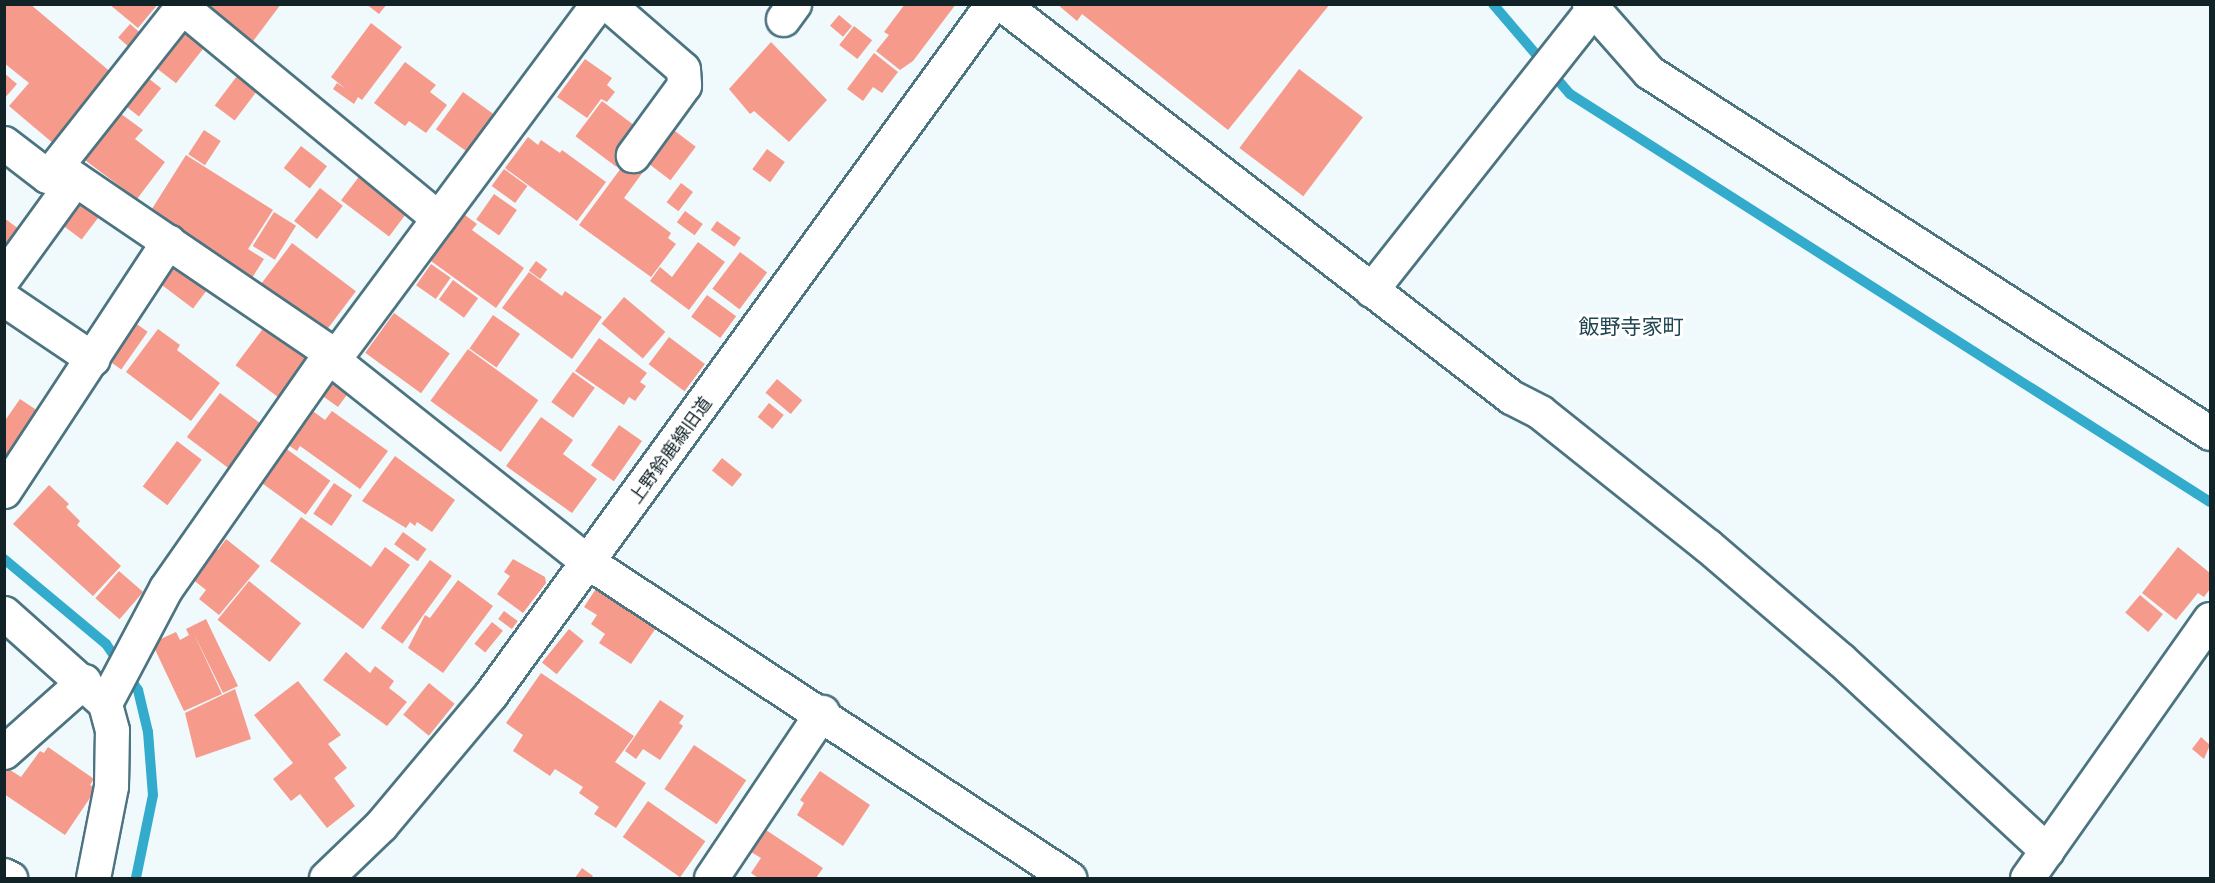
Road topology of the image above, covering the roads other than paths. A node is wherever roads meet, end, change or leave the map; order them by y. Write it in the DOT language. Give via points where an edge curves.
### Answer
graph roads {
  1 [pos="597,4"];
  2 [pos="608,4"];
  3 [pos="992,4"];
  4 [pos="1002,4"];
  5 [pos="183,6"];
  6 [pos="1591,7"];
  7 [pos="4,143"];
  8 [pos="633,155"];
  9 [pos="66,172"];
  10 [pos="438,218"];
  11 [pos="168,241"];
  12 [pos="4,277"];
  13 [pos="1371,290"];
  14 [pos="4,299"];
  15 [pos="93,359"];
  16 [pos="333,360"];
  17 [pos="2211,433"];
  18 [pos="4,491"];
  19 [pos="588,562"];
  20 [pos="4,613"];
  21 [pos="2211,619"];
  22 [pos="101,691"];
  23 [pos="822,712"];
  24 [pos="4,752"];
  25 [pos="2047,851"];
  26 [pos="4,875"];
  27 [pos="10,879"];
  28 [pos="93,879"];
  29 [pos="326,879"];
  30 [pos="711,879"];
  31 [pos="1069,879"];
  32 [pos="2027,879"];
  1 -- 10 [label="street"];
  2 -- 8 [label="street" via="682,69 684,86"];
  3 -- 19 [label="street, 上野鈴鹿線旧道"];
  4 -- 13 [label="street"];
  5 -- 9 [label="street"];
  5 -- 10 [label="street"];
  6 -- 13 [label="street"];
  6 -- 17 [label="street" via="1649,72"];
  7 -- 9 [label="street" via="47,176"];
  9 -- 11 [label="street"];
  9 -- 12 [label="street"];
  10 -- 16 [label="street"];
  11 -- 15 [label="street"];
  11 -- 16 [label="street" via="324,348"];
  13 -- 25 [label="street" via="1511,397 1540,412 1708,546 1840,659"];
  14 -- 15 [label="street"];
  15 -- 18 [label="street"];
  16 -- 19 [label="street"];
  16 -- 22 [label="street" via="323,364 184,561 134,646"];
  19 -- 23 [label="street"];
  19 -- 29 [label="street, 上野鈴鹿線旧道" via="430,769"];
  20 -- 22 [label="street"];
  21 -- 25 [label="street"];
  22 -- 24 [label="street"];
  22 -- 28 [label="street" via="112,730 111,786"];
  23 -- 30 [label="street"];
  23 -- 31 [label="street"];
  25 -- 32 [label="street"];
  26 -- 27 [label="street"];
}
